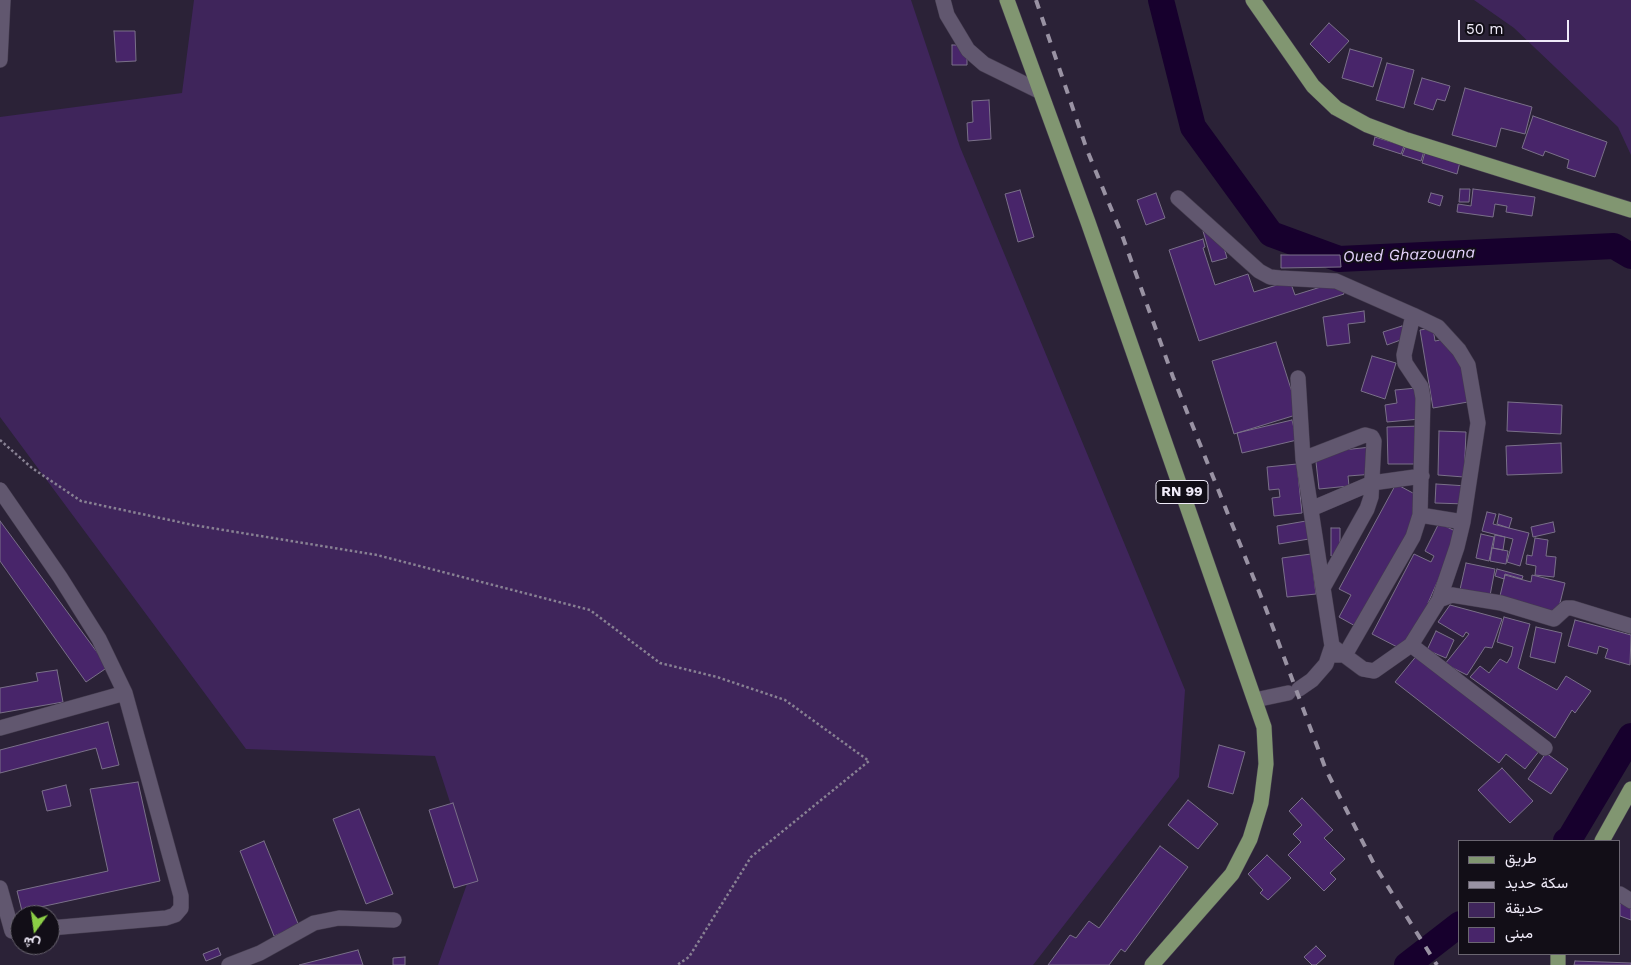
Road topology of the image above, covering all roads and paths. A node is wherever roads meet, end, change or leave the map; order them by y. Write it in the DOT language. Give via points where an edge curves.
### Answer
graph roads {
  1 [pos="3,0"];
  2 [pos="943,0"];
  3 [pos="1007,0"];
  4 [pos="1253,0"];
  5 [pos="0,60"];
  6 [pos="1040,91"];
  7 [pos="1178,198"];
  8 [pos="1631,210"];
  9 [pos="1413,314"];
  10 [pos="1298,378"];
  11 [pos="0,440"];
  12 [pos="1303,459"];
  13 [pos="1422,476"];
  14 [pos="1372,483"];
  15 [pos="0,490"];
  16 [pos="1311,509"];
  17 [pos="1420,515"];
  18 [pos="1463,522"];
  19 [pos="1324,586"];
  20 [pos="1439,600"];
  21 [pos="1631,626"];
  22 [pos="1411,645"];
  23 [pos="1336,652"];
  24 [pos="125,693"];
  25 [pos="1255,700"];
  26 [pos="0,728"];
  27 [pos="1545,748"];
  28 [pos="1631,789"];
  29 [pos="1603,840"];
  30 [pos="0,888"];
  31 [pos="394,920"];
  32 [pos="10,927"];
  33 [pos="60,927"];
  34 [pos="229,965"];
  35 [pos="677,965"];
  36 [pos="1152,965"];
  1 -- 5 [label="street"];
  2 -- 6 [label="street" via="947,16 968,50 984,64"];
  3 -- 6 [label="main road, RN 99"];
  4 -- 8 [label="main road" via="1313,86 1336,108 1367,125 1407,140"];
  6 -- 25 [label="main road, RN 99"];
  7 -- 9 [label="street" via="1259,271 1270,277 1336,281"];
  9 -- 13 [label="street" via="1404,355 1405,363 1421,387 1423,398"];
  9 -- 18 [label="street" via="1438,327 1468,365 1478,423"];
  10 -- 12 [label="street"];
  11 -- 35 [label="path" via="32,468 81,502 193,525 377,555 590,610 660,662 784,700 870,761 751,857 689,957"];
  12 -- 14 [label="street" via="1365,434 1370,435 1374,441"];
  12 -- 16 [label="street"];
  13 -- 14 [label="street"];
  13 -- 17 [label="street"];
  14 -- 16 [label="street"];
  14 -- 19 [label="street" via="1367,509"];
  15 -- 24 [label="street" via="60,577 98,639"];
  16 -- 19 [label="street"];
  17 -- 18 [label="street"];
  17 -- 23 [label="street" via="1413,537"];
  18 -- 20 [label="street"];
  19 -- 23 [label="street"];
  20 -- 21 [label="street" via="1452,596 1501,603 1554,619 1566,608 1572,608"];
  20 -- 22 [label="street"];
  22 -- 23 [label="street" via="1374,671 1363,669"];
  22 -- 27 [label="street"];
  23 -- 25 [label="street" via="1312,680 1294,691"];
  24 -- 26 [label="street"];
  24 -- 33 [label="street" via="181,896 181,908 166,918"];
  25 -- 36 [label="main road, RN 99" via="1264,727 1266,764 1261,803 1250,839 1232,874"];
  28 -- 29 [label="main road"];
  30 -- 32 [label="street"];
  31 -- 34 [label="street" via="339,918 314,923 260,953"];
}
